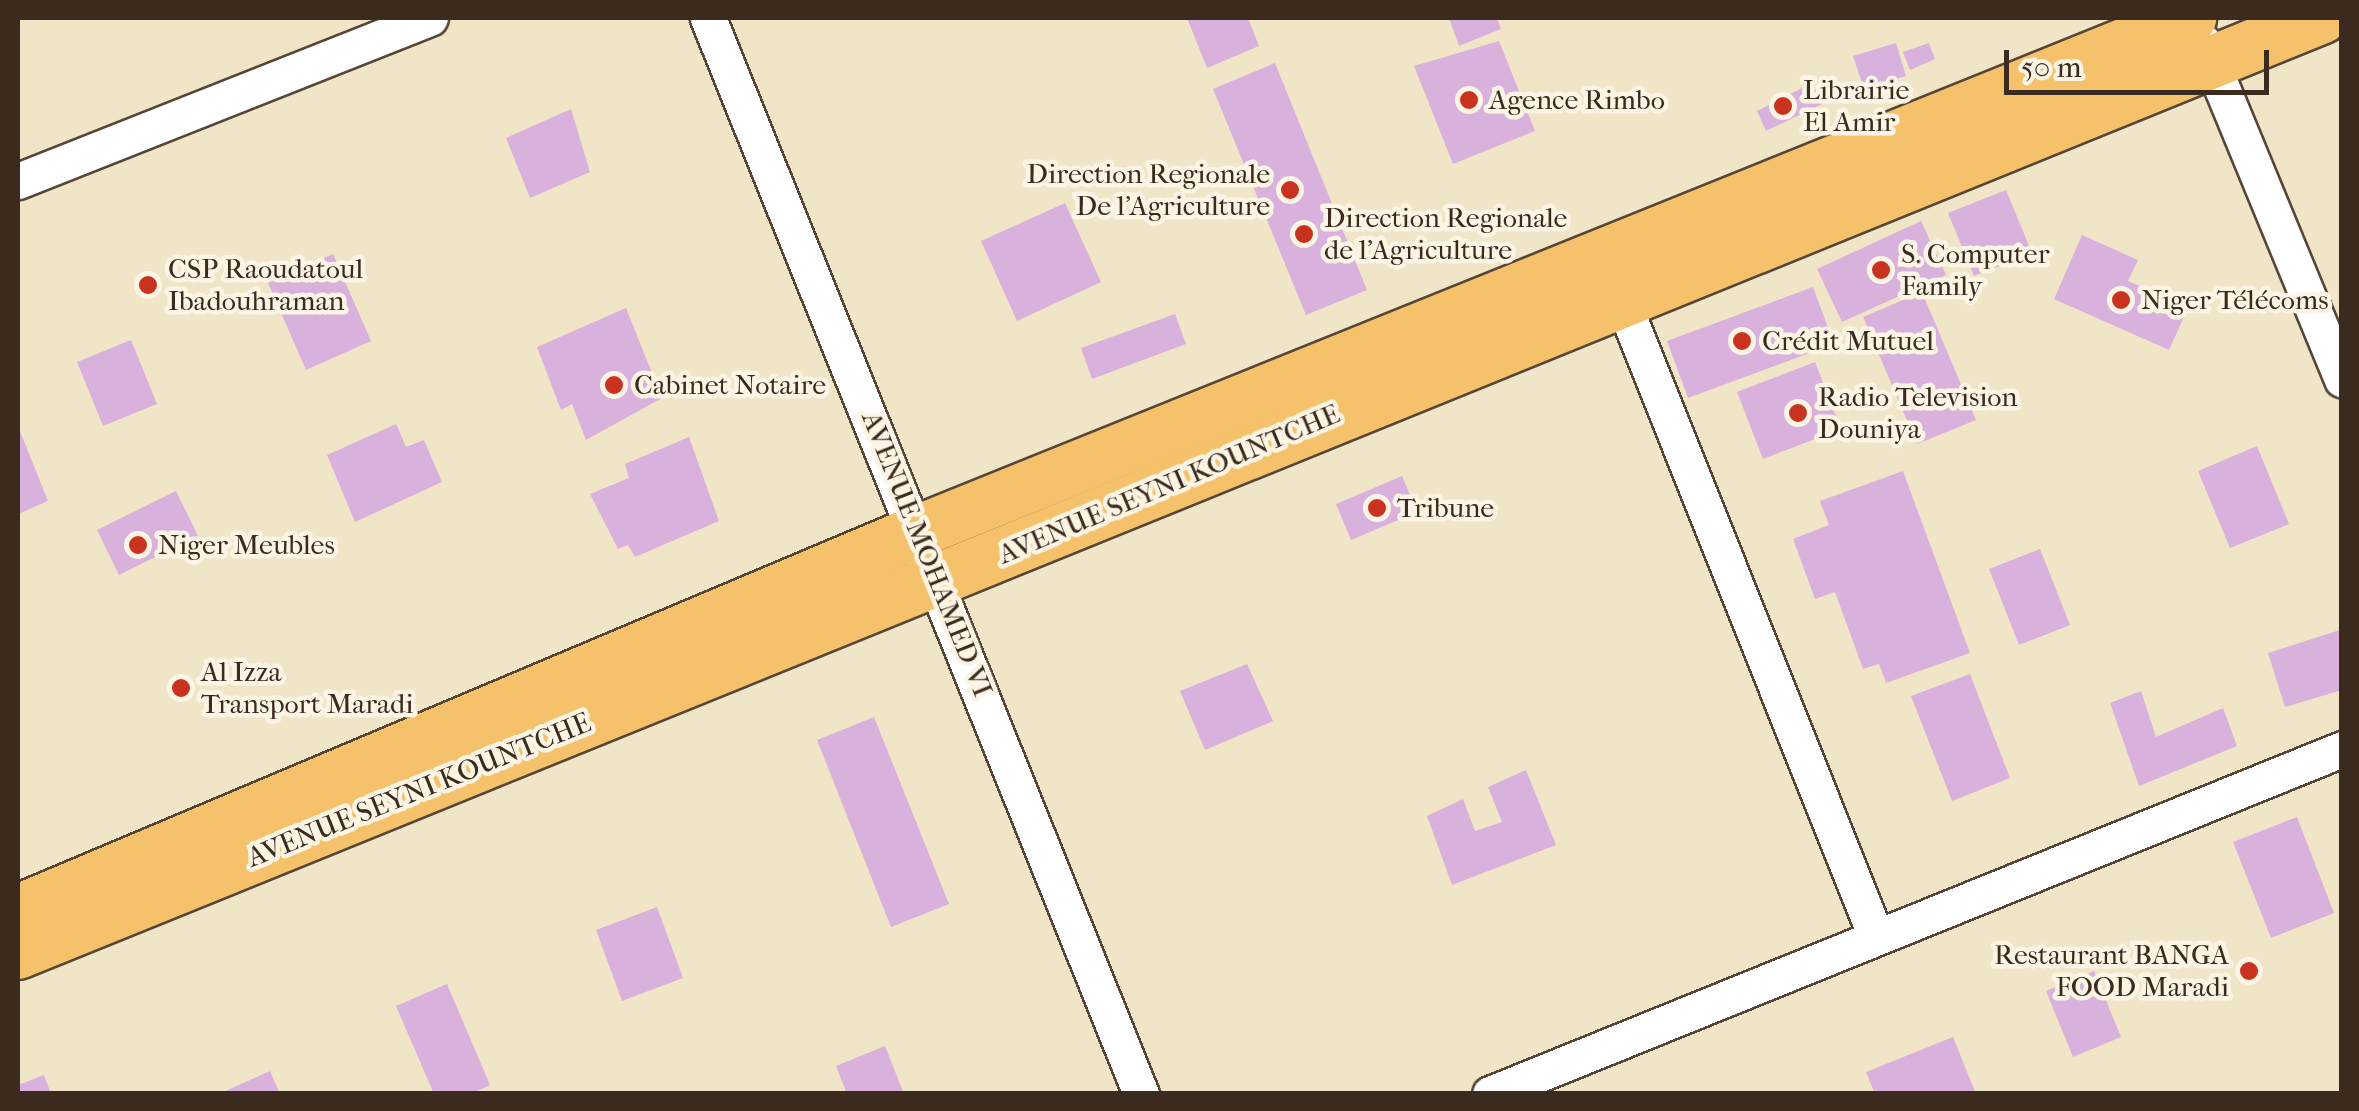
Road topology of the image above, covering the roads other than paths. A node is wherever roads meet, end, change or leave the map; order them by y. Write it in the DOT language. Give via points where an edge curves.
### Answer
graph roads {
  1 [pos="430,18"];
  2 [pos="708,18"];
  3 [pos="2321,18"];
  4 [pos="2198,32"];
  5 [pos="18,181"];
  6 [pos="1611,274"];
  7 [pos="2342,379"];
  8 [pos="919,531"];
  9 [pos="939,580"];
  10 [pos="538,718"];
  11 [pos="2342,749"];
  12 [pos="18,911"];
  13 [pos="1876,937"];
  14 [pos="18,953"];
  15 [pos="1141,1094"];
  16 [pos="1490,1094"];
  1 -- 5 [label="street"];
  2 -- 8 [label="street, AVENUE MOHAMED VI"];
  3 -- 4 [label="highway, AVENUE SEYNI KOUNTCHE"];
  4 -- 6 [label="highway, AVENUE SEYNI KOUNTCHE"];
  4 -- 7 [label="street"];
  6 -- 8 [label="highway, AVENUE SEYNI KOUNTCHE"];
  6 -- 9 [label="highway, AVENUE SEYNI KOUNTCHE"];
  6 -- 13 [label="street"];
  8 -- 9 [label="street, AVENUE MOHAMED VI"];
  8 -- 10 [label="highway, AVENUE SEYNI KOUNTCHE"];
  9 -- 10 [label="highway, AVENUE SEYNI KOUNTCHE"];
  9 -- 15 [label="street, AVENUE MOHAMED VI"];
  10 -- 12 [label="highway, AVENUE SEYNI KOUNTCHE"];
  10 -- 14 [label="highway, AVENUE SEYNI KOUNTCHE"];
  11 -- 13 [label="street"];
  13 -- 16 [label="street"];
}
